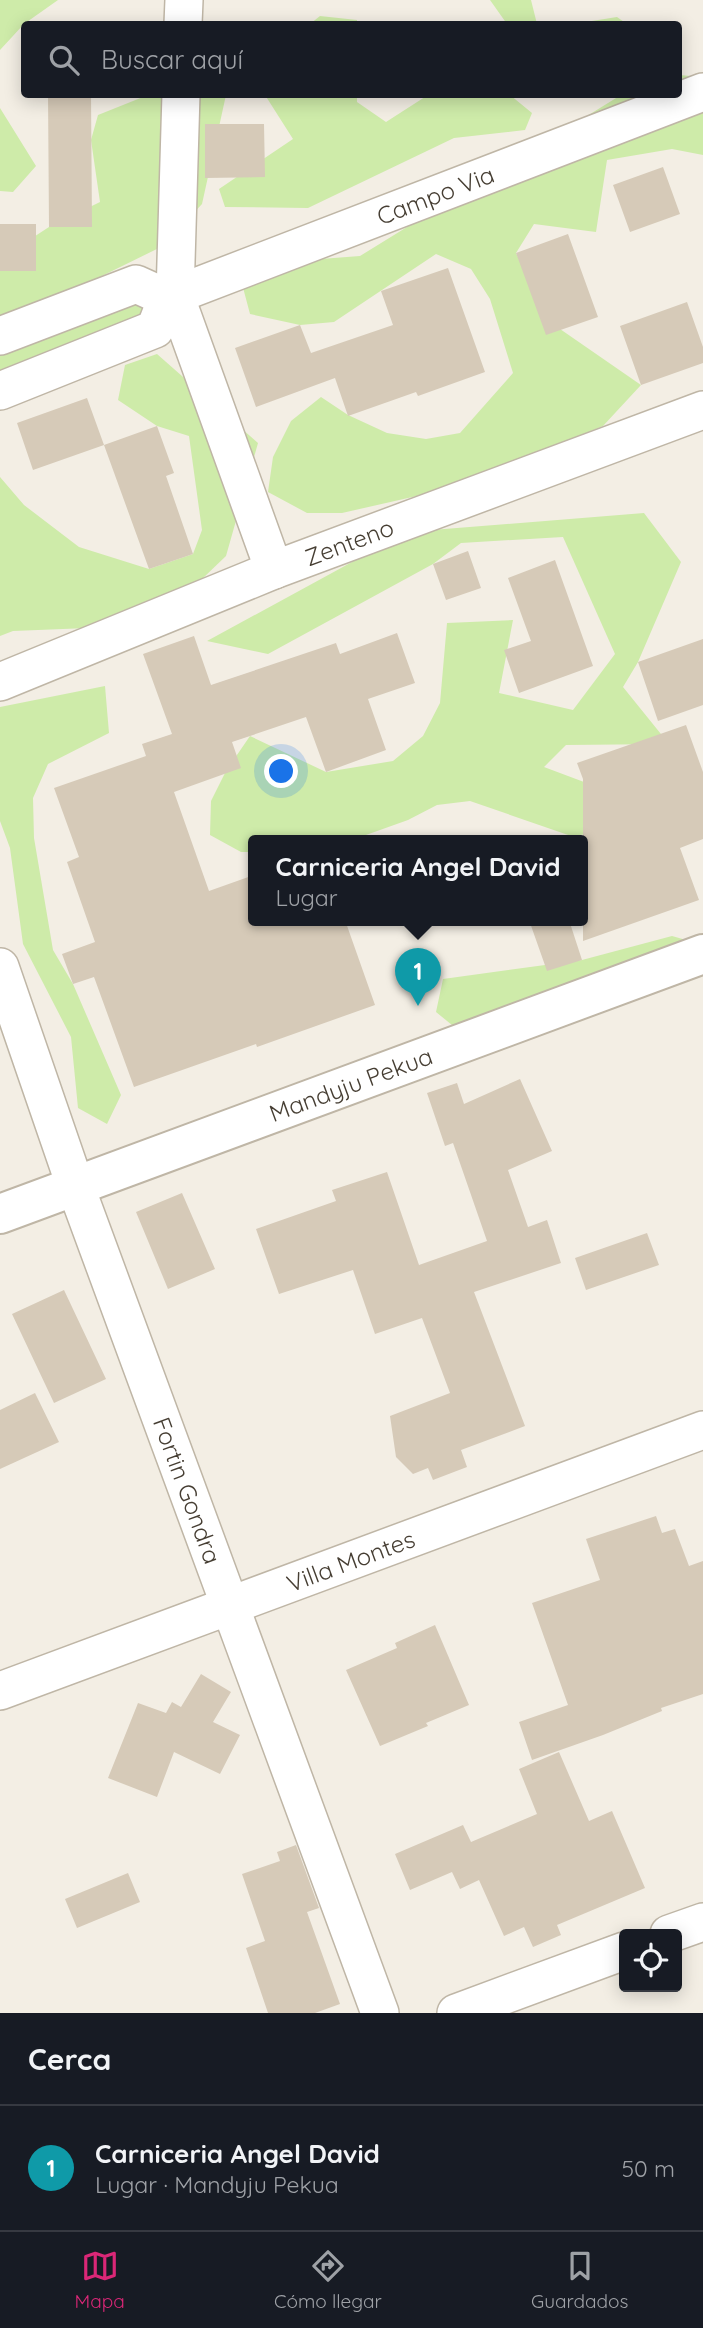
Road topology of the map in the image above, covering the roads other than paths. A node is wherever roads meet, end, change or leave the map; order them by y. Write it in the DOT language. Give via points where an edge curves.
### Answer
graph roads {
  1 [pos="184,0"];
  2 [pos="183,21"];
  3 [pos="703,92"];
  4 [pos="181,98"];
  5 [pos="171,296"];
  6 [pos="0,336"];
  7 [pos="0,391"];
  8 [pos="703,410"];
  9 [pos="274,570"];
  10 [pos="0,682"];
  11 [pos="703,954"];
  12 [pos="0,967"];
  13 [pos="75,1185"];
  14 [pos="0,1214"];
  15 [pos="703,1430"];
  16 [pos="230,1605"];
  17 [pos="0,1691"];
  18 [pos="703,1922"];
  19 [pos="682,1929"];
  20 [pos="619,1953"];
  21 [pos="380,2013"];
  22 [pos="456,2013"];
  1 -- 2 [label="street"];
  3 -- 5 [label="street, Campo Via"];
  4 -- 5 [label="street"];
  5 -- 6 [label="street" via="136,284"];
  5 -- 7 [label="street" via="155,330"];
  5 -- 9 [label="street"];
  8 -- 9 [label="street, Zenteno"];
  9 -- 10 [label="street, Zenteno"];
  11 -- 13 [label="street, Mandyju Pekua"];
  12 -- 13 [label="street, Fortin Gondra"];
  13 -- 14 [label="street, Mandyju Pekua"];
  13 -- 16 [label="street, Fortin Gondra"];
  15 -- 16 [label="street, Villa Montes"];
  16 -- 17 [label="street, Villa Montes"];
  16 -- 21 [label="street, Fortin Gondra"];
  18 -- 19 [label="street"];
  20 -- 22 [label="street"];
}
